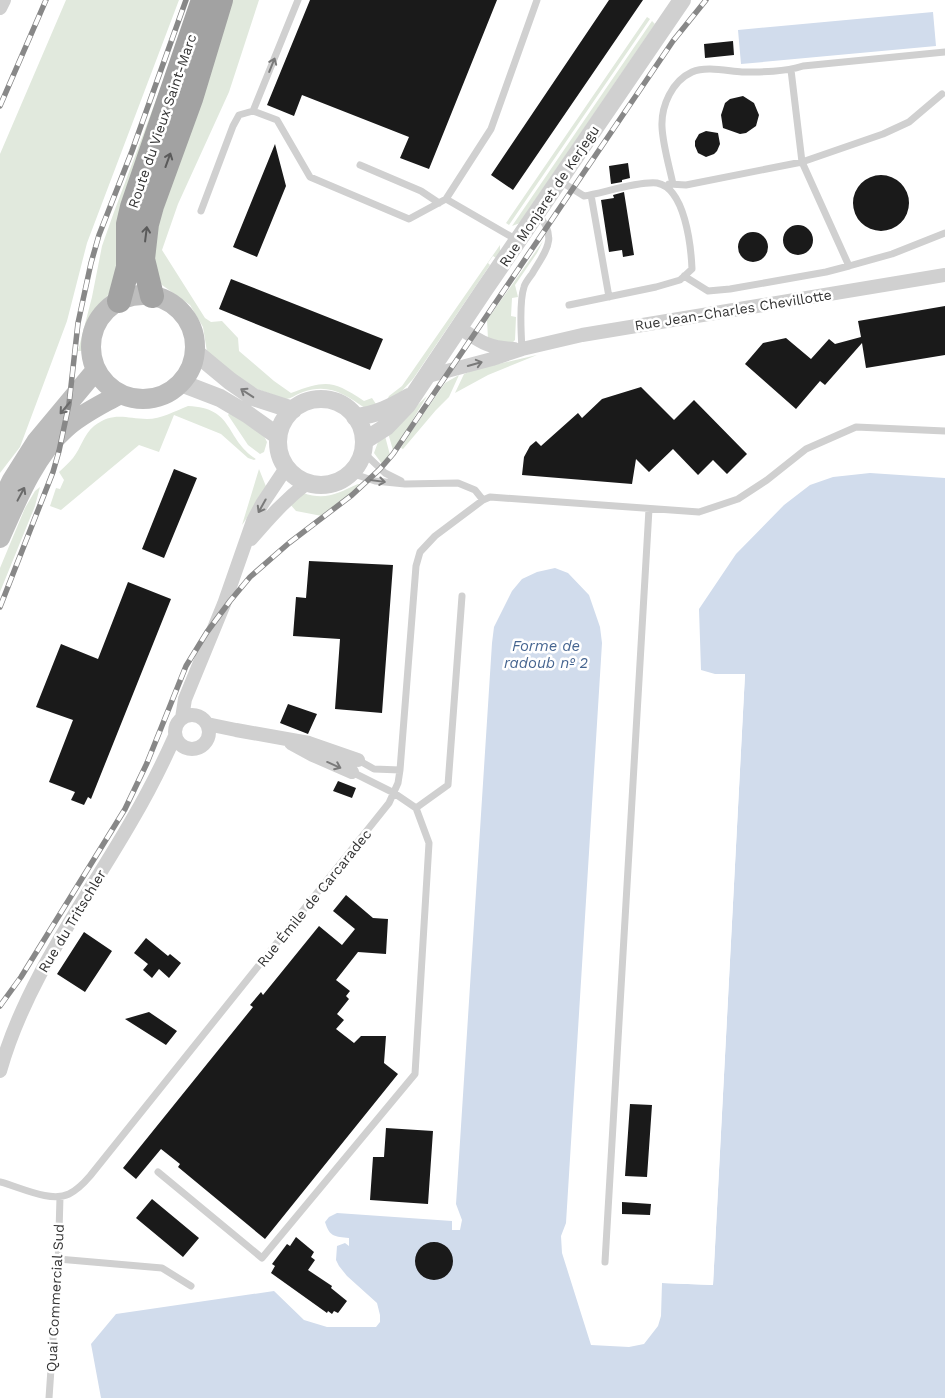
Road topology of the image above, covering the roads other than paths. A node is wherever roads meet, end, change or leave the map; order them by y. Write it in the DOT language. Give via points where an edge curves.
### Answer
graph roads {
  1 [pos="4,0"];
  2 [pos="203,0"];
  3 [pos="221,0"];
  4 [pos="298,0"];
  5 [pos="537,0"];
  6 [pos="682,0"];
  7 [pos="0,8"];
  8 [pos="945,52"];
  9 [pos="791,70"];
  10 [pos="942,94"];
  11 [pos="254,111"];
  12 [pos="802,162"];
  13 [pos="360,165"];
  14 [pos="559,181"];
  15 [pos="658,183"];
  16 [pos="673,184"];
  17 [pos="591,195"];
  18 [pos="442,201"];
  19 [pos="201,211"];
  20 [pos="537,213"];
  21 [pos="945,233"];
  22 [pos="518,241"];
  23 [pos="849,266"];
  24 [pos="945,275"];
  25 [pos="684,276"];
  26 [pos="152,296"];
  27 [pos="609,297"];
  28 [pos="119,301"];
  29 [pos="569,305"];
  30 [pos="460,328"];
  31 [pos="522,349"];
  32 [pos="195,352"];
  33 [pos="96,370"];
  34 [pos="428,376"];
  35 [pos="181,383"];
  36 [pos="416,393"];
  37 [pos="120,394"];
  38 [pos="293,410"];
  39 [pos="356,417"];
  40 [pos="945,431"];
  41 [pos="278,436"];
  42 [pos="363,446"];
  43 [pos="286,468"];
  44 [pos="351,473"];
  45 [pos="307,483"];
  46 [pos="406,484"];
  47 [pos="483,500"];
  48 [pos="0,504"];
  49 [pos="649,509"];
  50 [pos="0,538"];
  51 [pos="245,547"];
  52 [pos="462,596"];
  53 [pos="190,687"];
  54 [pos="182,718"];
  55 [pos="202,720"];
  56 [pos="236,730"];
  57 [pos="175,736"];
  58 [pos="206,740"];
  59 [pos="190,748"];
  60 [pos="355,766"];
  61 [pos="400,770"];
  62 [pos="156,777"];
  63 [pos="394,793"];
  64 [pos="416,808"];
  65 [pos="0,1070"];
  66 [pos="158,1172"];
  67 [pos="0,1182"];
  68 [pos="60,1197"];
  69 [pos="58,1259"];
  70 [pos="605,1262"];
  71 [pos="191,1286"];
  72 [pos="49,1398"];
  1 -- 7 [label="street"];
  2 -- 28 [label="highway, Route du Vieux Saint-Marc" via="132,207 128,224 128,267"];
  26 -- 3 [label="highway, Route du Vieux Saint-Marc, one-way" via="142,259 147,224"];
  11 -- 4 [label="lane, one-way"];
  5 -- 18 [label="lane" via="491,129"];
  6 -- 14 [label="street, Rue Monjaret de Kerjegu"];
  8 -- 9 [label="lane" via="803,66"];
  9 -- 12 [label="lane"];
  9 -- 16 [label="lane" via="707,70 693,72 682,79 667,99 662,127"];
  10 -- 12 [label="lane" via="909,122"];
  11 -- 18 [label="lane" via="277,120 310,178 409,219"];
  11 -- 19 [label="lane" via="239,115 233,126"];
  12 -- 16 [label="lane"];
  12 -- 23 [label="lane"];
  13 -- 18 [label="lane"];
  14 -- 17 [label="lane" via="584,196"];
  14 -- 20 [label="street, Rue Monjaret de Kerjegu"];
  15 -- 16 [label="lane"];
  15 -- 17 [label="lane"];
  15 -- 25 [label="lane" via="665,186 681,206 692,269"];
  17 -- 27 [label="lane"];
  18 -- 22 [label="lane"];
  20 -- 22 [label="street, Rue Monjaret de Kerjegu"];
  20 -- 31 [label="lane" via="550,237 549,246 524,287"];
  21 -- 23 [label="lane" via="892,254"];
  22 -- 30 [label="street, Rue Monjaret de Kerjegu"];
  23 -- 25 [label="lane" via="708,291"];
  24 -- 31 [label="street, Rue Jean-Charles Chevillotte" via="582,335"];
  25 -- 27 [label="lane" via="656,287"];
  26 -- 28 [label="main road" via="135,296"];
  26 -- 32 [label="main road" via="170,303 184,316 193,333"];
  27 -- 29 [label="lane"];
  28 -- 33 [label="main road" via="106,311 94,331 92,355"];
  30 -- 31 [label="street, Rue Jean-Charles Chevillotte" via="495,348"];
  30 -- 34 [label="street, Rue Monjaret de Kerjegu"];
  34 -- 31 [label="street, Rue Jean-Charles Chevillotte, one-way"];
  32 -- 35 [label="main road" via="191,368"];
  38 -- 32 [label="street, one-way" via="252,397"];
  33 -- 37 [label="main road" via="106,384"];
  33 -- 48 [label="main road, one-way" via="36,442"];
  34 -- 36 [label="street, Rue Monjaret de Kerjegu"];
  35 -- 37 [label="main road" via="168,393 152,398 136,399"];
  35 -- 41 [label="street" via="220,398"];
  36 -- 39 [label="street, Rue Monjaret de Kerjegu" via="390,408"];
  36 -- 42 [label="street, Rue Monjaret de Kerjegu" via="386,427"];
  50 -- 37 [label="main road, one-way" via="30,477 53,441 79,418"];
  38 -- 39 [label="street" via="303,403 326,399 347,408"];
  38 -- 41 [label="street" via="286,417"];
  39 -- 42 [label="street" via="362,428"];
  40 -- 49 [label="lane" via="856,427 806,449 738,499 698,512"];
  41 -- 43 [label="street" via="279,453"];
  42 -- 44 [label="street"];
  42 -- 46 [label="lane" via="384,473"];
  43 -- 45 [label="street"];
  43 -- 51 [label="street, one-way" via="253,521"];
  44 -- 45 [label="street" via="330,484"];
  44 -- 46 [label="lane, one-way" via="375,481"];
  45 -- 51 [label="street" via="274,511"];
  46 -- 47 [label="lane" via="458,483 475,490"];
  47 -- 49 [label="lane" via="490,497"];
  47 -- 61 [label="lane, Rue Émile de Carcaradec" via="435,536 420,552 416,566"];
  49 -- 70 [label="lane"];
  51 -- 53 [label="street"];
  52 -- 64 [label="lane" via="448,784"];
  53 -- 54 [label="street"];
  53 -- 55 [label="street"];
  54 -- 55 [label="street" via="190,715"];
  54 -- 57 [label="street" via="175,728"];
  55 -- 56 [label="street"];
  55 -- 58 [label="street" via="208,735"];
  56 -- 58 [label="street"];
  56 -- 60 [label="street" via="286,740 313,756"];
  57 -- 59 [label="street" via="183,746"];
  57 -- 62 [label="street, Rue du Tritschler"];
  58 -- 59 [label="street" via="199,747"];
  59 -- 62 [label="street, Rue du Tritschler" via="175,757"];
  60 -- 61 [label="lane"];
  60 -- 63 [label="lane"];
  61 -- 63 [label="lane, Rue Émile de Carcaradec"];
  62 -- 65 [label="street, Rue du Tritschler" via="31,990"];
  63 -- 64 [label="lane"];
  63 -- 68 [label="lane, Rue Émile de Carcaradec" via="381,814 90,1176 79,1188"];
  64 -- 66 [label="lane" via="429,844 415,1074 262,1258"];
  67 -- 68 [label="lane"];
  68 -- 69 [label="lane, Quai Commercial Sud"];
  69 -- 71 [label="lane" via="162,1268"];
  69 -- 72 [label="lane, Quai Commercial Sud"];
}
